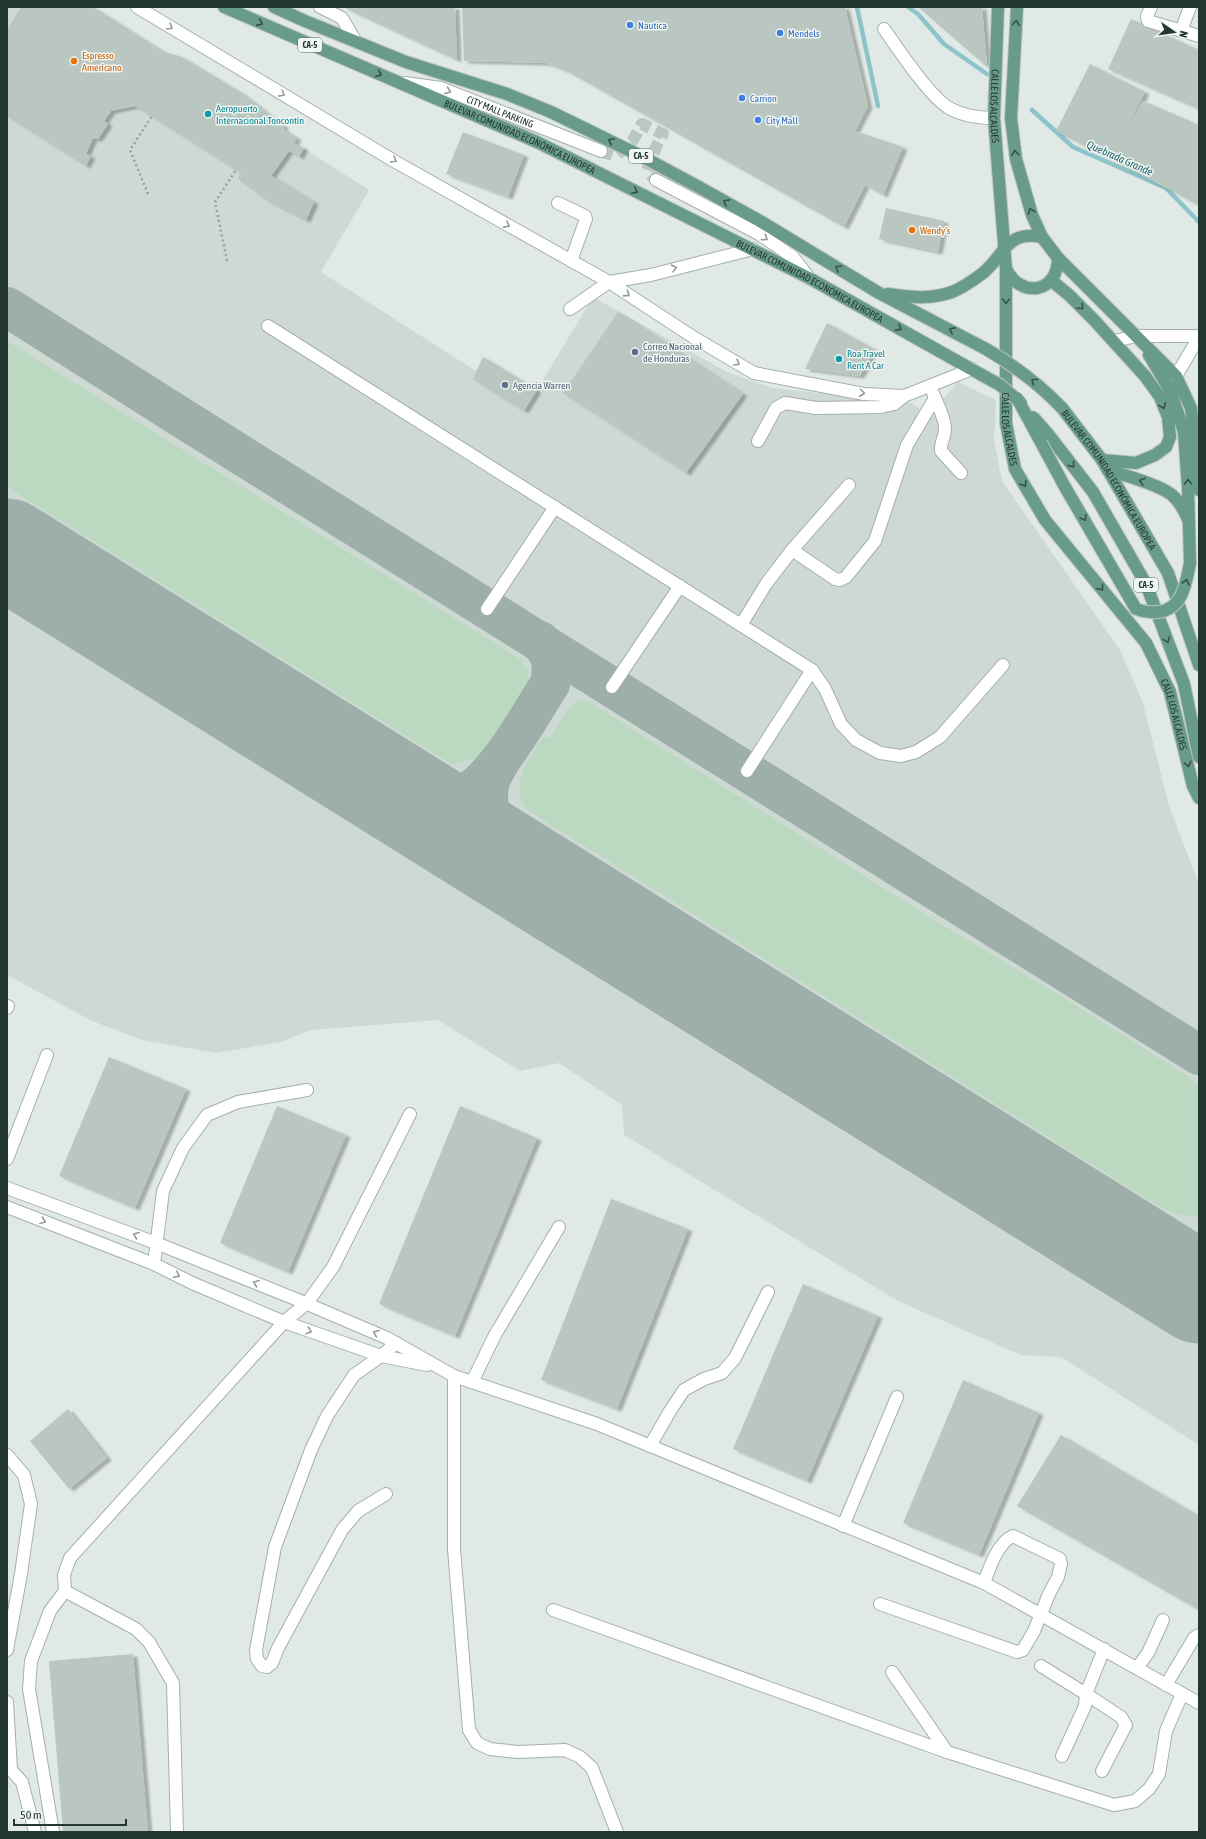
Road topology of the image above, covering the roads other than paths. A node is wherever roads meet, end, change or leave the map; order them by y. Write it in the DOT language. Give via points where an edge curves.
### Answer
graph roads {
  1 [pos="137,7"];
  2 [pos="224,7"];
  3 [pos="274,7"];
  4 [pos="320,7"];
  5 [pos="998,7"];
  6 [pos="1017,7"];
  7 [pos="1150,7"];
  8 [pos="1190,7"];
  9 [pos="884,29"];
  10 [pos="1181,31"];
  11 [pos="1199,36"];
  12 [pos="356,42"];
  13 [pos="396,81"];
  14 [pos="994,118"];
  15 [pos="601,151"];
  16 [pos="656,180"];
  17 [pos="558,203"];
  18 [pos="1042,237"];
  19 [pos="1004,249"];
  20 [pos="753,250"];
  21 [pos="1058,258"];
  22 [pos="571,261"];
  23 [pos="1006,269"];
  24 [pos="809,278"];
  25 [pos="1052,281"];
  26 [pos="609,282"];
  27 [pos="879,293"];
  28 [pos="570,309"];
  29 [pos="268,326"];
  30 [pos="1199,337"];
  31 [pos="1140,338"];
  32 [pos="1114,342"];
  33 [pos="976,371"];
  34 [pos="1176,376"];
  35 [pos="930,386"];
  36 [pos="904,396"];
  37 [pos="935,398"];
  38 [pos="1017,398"];
  39 [pos="758,441"];
  40 [pos="1105,465"];
  41 [pos="961,474"];
  42 [pos="849,485"];
  43 [pos="1199,490"];
  44 [pos="555,507"];
  45 [pos="1190,524"];
  46 [pos="792,550"];
  47 [pos="680,586"];
  48 [pos="487,608"];
  49 [pos="741,625"];
  50 [pos="1002,665"];
  51 [pos="1199,665"];
  52 [pos="812,670"];
  53 [pos="612,687"];
  54 [pos="1199,757"];
  55 [pos="747,771"];
  56 [pos="1199,798"];
  57 [pos="47,1055"];
  58 [pos="307,1090"];
  59 [pos="410,1114"];
  60 [pos="7,1158"];
  61 [pos="7,1188"];
  62 [pos="7,1207"];
  63 [pos="559,1227"];
  64 [pos="156,1243"];
  65 [pos="154,1264"];
  66 [pos="768,1292"];
  67 [pos="307,1303"];
  68 [pos="284,1322"];
  69 [pos="396,1342"];
  70 [pos="380,1356"];
  71 [pos="435,1366"];
  72 [pos="454,1376"];
  73 [pos="472,1382"];
  74 [pos="897,1397"];
  75 [pos="650,1446"];
  76 [pos="7,1455"];
  77 [pos="386,1494"];
  78 [pos="843,1526"];
  79 [pos="984,1583"];
  80 [pos="65,1591"];
  81 [pos="880,1604"];
  82 [pos="553,1610"];
  83 [pos="1041,1614"];
  84 [pos="1163,1620"];
  85 [pos="1199,1635"];
  86 [pos="1104,1649"];
  87 [pos="7,1650"];
  88 [pos="1041,1666"];
  89 [pos="1137,1668"];
  90 [pos="892,1672"];
  91 [pos="1166,1685"];
  92 [pos="1086,1694"];
  93 [pos="1182,1694"];
  94 [pos="7,1702"];
  95 [pos="1199,1703"];
  96 [pos="947,1752"];
  97 [pos="1062,1756"];
  98 [pos="9,1770"];
  99 [pos="1102,1771"];
  100 [pos="36,1832"];
  101 [pos="53,1832"];
  102 [pos="177,1832"];
  103 [pos="616,1832"];
  1 -- 22 [label="street, one-way" via="394,160"];
  2 -- 13 [label="main road, BULEVAR COMUNIDAD ECONÓMICA EUROPEA / CA-5, one-way"];
  3 -- 12 [label="main road, BULEVAR COMUNIDAD ECONÓMICA EUROPEA / CA-5"];
  4 -- 12 [label="street" via="342,18"];
  5 -- 14 [label="main road, CALLE LOS ALCALDES"];
  18 -- 6 [label="main road, CALLE LOS ALCALDES, one-way" via="1022,184 1011,118"];
  7 -- 10 [label="street" via="1148,21"];
  8 -- 10 [label="street"];
  9 -- 14 [label="street" via="929,89 949,108 974,118"];
  10 -- 11 [label="street"];
  27 -- 12 [label="main road, BULEVAR COMUNIDAD ECONÓMICA EUROPEA / CA-5, one-way" via="760,221 643,157 551,112 507,94 406,62"];
  13 -- 15 [label="street, CITY MALL PARKING, one-way" via="441,88"];
  13 -- 20 [label="main road, BULEVAR COMUNIDAD ECONÓMICA EUROPEA / CA-5, one-way" via="536,142"];
  14 -- 19 [label="main road, CALLE LOS ALCALDES"];
  16 -- 24 [label="street, one-way" via="759,234 793,257"];
  17 -- 22 [label="street" via="585,216 586,220"];
  18 -- 19 [label="main road" via="1021,236 1011,241"];
  18 -- 21 [label="main road, CALLE LOS ALCALDES"];
  19 -- 23 [label="main road, CALLE LOS ALCALDES"];
  19 -- 27 [label="main road" via="984,272 952,292 923,298"];
  20 -- 24 [label="main road, BULEVAR COMUNIDAD ECONÓMICA EUROPEA / CA-5"];
  26 -- 20 [label="street, one-way" via="651,275"];
  21 -- 25 [label="main road" via="1057,270"];
  21 -- 31 [label="main road, CALLE LOS ALCALDES"];
  22 -- 26 [label="street"];
  23 -- 25 [label="main road" via="1014,281 1026,287 1040,288"];
  23 -- 56 [label="main road, CALLE LOS ALCALDES, one-way" via="1006,423 1015,469 1045,520 1146,643 1170,692 1193,786"];
  24 -- 33 [label="main road, BULEVAR COMUNIDAD ECONÓMICA EUROPEA / CA-5, one-way"];
  25 -- 32 [label="main road, one-way"];
  26 -- 28 [label="street"];
  26 -- 36 [label="street, one-way" via="754,373 864,394"];
  40 -- 27 [label="main road, BULEVAR COMUNIDAD ECONÓMICA EUROPEA / CA-5, one-way, bridge" via="1062,408 1019,369"];
  29 -- 44 [label="street"];
  30 -- 31 [label="street"];
  30 -- 34 [label="street"];
  31 -- 32 [label="street"];
  31 -- 34 [label="main road, CALLE LOS ALCALDES"];
  45 -- 31 [label="main road, one-way" via="1184,432 1171,392"];
  32 -- 40 [label="main road, one-way" via="1160,397 1168,417 1170,437 1166,447 1145,460"];
  33 -- 35 [label="street"];
  33 -- 38 [label="main road, BULEVAR COMUNIDAD ECONÓMICA EUROPEA / CA-5, bridge"];
  34 -- 43 [label="main road, CALLE LOS ALCALDES" via="1191,408"];
  35 -- 36 [label="street"];
  35 -- 37 [label="street"];
  36 -- 39 [label="street" via="894,404 881,407 822,408 785,403 776,408"];
  37 -- 41 [label="street" via="945,430 941,451"];
  37 -- 46 [label="street" via="907,445 875,542 846,577 835,579"];
  38 -- 45 [label="main road, one-way, bridge" via="1136,609 1143,612 1161,612 1171,608 1182,596 1190,563"];
  38 -- 54 [label="main road, BULEVAR COMUNIDAD ECONÓMICA EUROPEA / CA-5, one-way, bridge" via="1093,492 1146,584 1184,684"];
  45 -- 40 [label="main road, one-way" via="1182,507 1172,495"];
  40 -- 51 [label="main road, BULEVAR COMUNIDAD ECONÓMICA EUROPEA / CA-5" via="1168,573"];
  42 -- 46 [label="street"];
  44 -- 47 [label="street"];
  44 -- 48 [label="street"];
  46 -- 49 [label="street" via="766,584"];
  47 -- 49 [label="street"];
  47 -- 53 [label="street"];
  49 -- 52 [label="street"];
  50 -- 52 [label="street" via="940,737 916,752 900,756 880,752 856,740 841,724"];
  52 -- 55 [label="street"];
  57 -- 60 [label="street"];
  58 -- 64 [label="street" via="238,1102 207,1115 183,1148 163,1191"];
  59 -- 67 [label="street" via="333,1267"];
  64 -- 61 [label="street, one-way"];
  62 -- 65 [label="street, one-way"];
  63 -- 73 [label="street" via="495,1335"];
  64 -- 65 [label="street"];
  67 -- 64 [label="street, one-way"];
  65 -- 68 [label="street, one-way"];
  66 -- 75 [label="street" via="735,1358 722,1373 684,1390"];
  67 -- 68 [label="street"];
  69 -- 67 [label="street, one-way"];
  68 -- 70 [label="street, one-way"];
  68 -- 80 [label="street" via="70,1558 64,1575"];
  69 -- 70 [label="street"];
  69 -- 71 [label="street"];
  70 -- 71 [label="street"];
  70 -- 77 [label="street" via="354,1375 327,1416 287,1510 275,1547 256,1650 257,1659 262,1666 267,1667 272,1663 342,1530 358,1511"];
  71 -- 72 [label="street"];
  72 -- 73 [label="street"];
  72 -- 103 [label="street" via="454,1549 470,1730 477,1743 490,1749 518,1752 565,1750 580,1756 592,1768"];
  73 -- 75 [label="street" via="598,1424"];
  74 -- 78 [label="street"];
  75 -- 78 [label="street"];
  76 -- 87 [label="street" via="24,1475 31,1504"];
  78 -- 79 [label="street"];
  79 -- 83 [label="street"];
  79 -- 83 [label="street" via="991,1562 1007,1538 1013,1536 1060,1560 1058,1577"];
  80 -- 101 [label="street" via="50,1611 31,1661 29,1689"];
  80 -- 102 [label="street" via="136,1629 149,1642 173,1683"];
  81 -- 83 [label="street" via="1018,1652 1034,1631"];
  82 -- 96 [label="street"];
  83 -- 86 [label="street"];
  84 -- 89 [label="street" via="1148,1652"];
  85 -- 91 [label="street" via="1194,1638"];
  86 -- 89 [label="street"];
  86 -- 92 [label="street"];
  88 -- 92 [label="street"];
  89 -- 91 [label="street"];
  90 -- 96 [label="street"];
  91 -- 93 [label="street"];
  92 -- 97 [label="street" via="1084,1706"];
  92 -- 99 [label="street" via="1121,1717 1126,1725"];
  93 -- 95 [label="street"];
  93 -- 96 [label="street" via="1166,1731 1159,1774 1149,1789 1135,1800 1114,1805"];
  94 -- 98 [label="street"];
  98 -- 100 [label="street" via="22,1782"];
}
